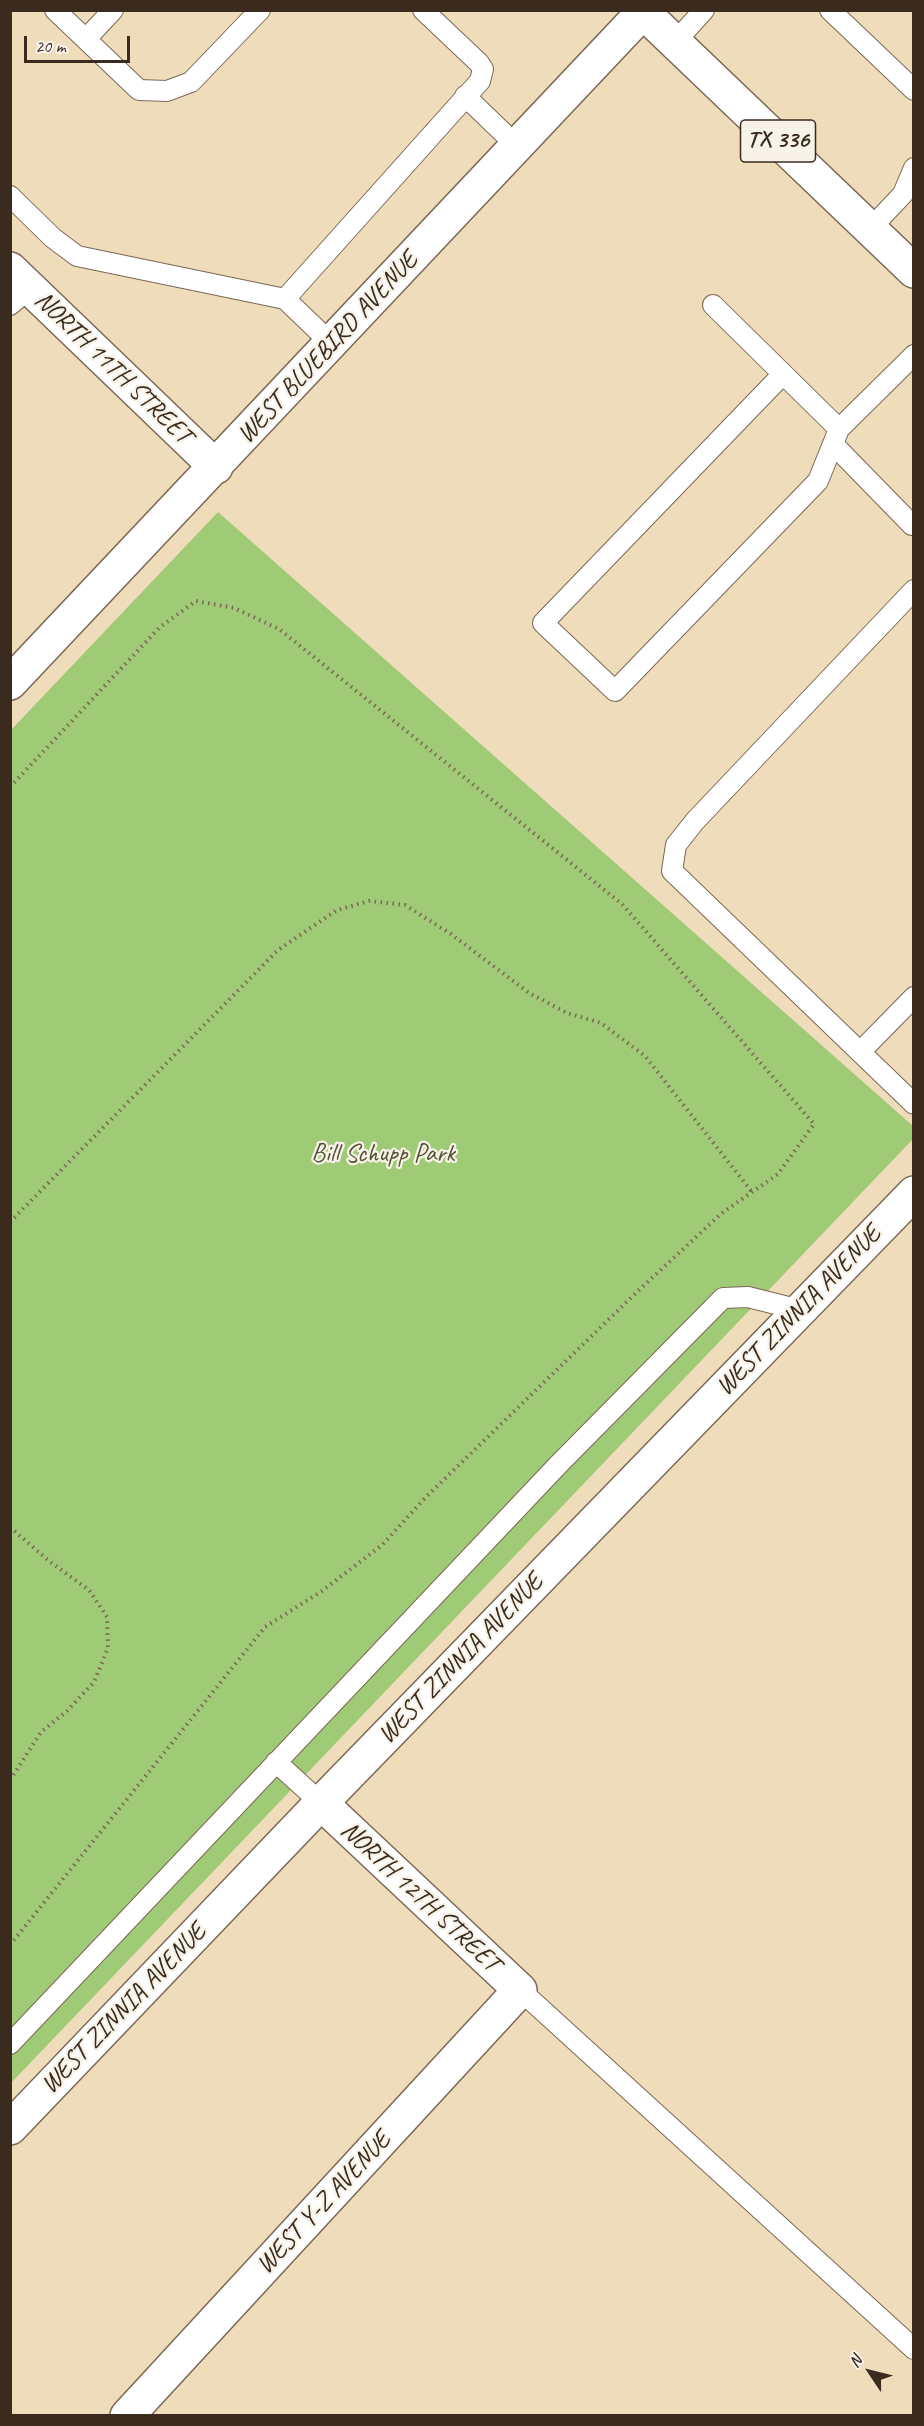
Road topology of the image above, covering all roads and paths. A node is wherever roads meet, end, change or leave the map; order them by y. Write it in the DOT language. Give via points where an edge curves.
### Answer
graph roads {
  1 [pos="55,10"];
  2 [pos="113,10"];
  3 [pos="260,10"];
  4 [pos="423,10"];
  5 [pos="704,10"];
  6 [pos="830,10"];
  7 [pos="642,11"];
  8 [pos="86,39"];
  9 [pos="675,42"];
  10 [pos="914,90"];
  11 [pos="465,96"];
  12 [pos="517,146"];
  13 [pos="914,168"];
  14 [pos="10,196"];
  15 [pos="870,229"];
  16 [pos="914,271"];
  17 [pos="17,287"];
  18 [pos="285,299"];
  19 [pos="713,305"];
  20 [pos="332,344"];
  21 [pos="914,355"];
  22 [pos="783,374"];
  23 [pos="836,437"];
  24 [pos="216,467"];
  25 [pos="912,525"];
  26 [pos="914,590"];
  27 [pos="10,683"];
  28 [pos="10,787"];
  29 [pos="914,997"];
  30 [pos="861,1051"];
  31 [pos="914,1104"];
  32 [pos="752,1192"];
  33 [pos="909,1206"];
  34 [pos="10,1222"];
  35 [pos="800,1310"];
  36 [pos="10,1527"];
  37 [pos="276,1762"];
  38 [pos="10,1780"];
  39 [pos="321,1803"];
  40 [pos="10,1945"];
  41 [pos="520,1990"];
  42 [pos="10,2044"];
  43 [pos="10,2128"];
  44 [pos="914,2349"];
  45 [pos="127,2415"];
  1 -- 8 [label="lane"];
  2 -- 8 [label="lane"];
  3 -- 8 [label="lane" via="191,82 167,91 139,90"];
  4 -- 11 [label="lane" via="483,69 480,81"];
  5 -- 9 [label="lane"];
  6 -- 10 [label="lane"];
  7 -- 9 [label="street, TX 336"];
  7 -- 12 [label="street, WEST BLUEBIRD AVENUE"];
  9 -- 15 [label="street, TX 336"];
  11 -- 12 [label="lane"];
  11 -- 18 [label="lane"];
  12 -- 20 [label="street, WEST BLUEBIRD AVENUE"];
  13 -- 15 [label="lane" via="903,194"];
  14 -- 18 [label="lane" via="77,256"];
  15 -- 16 [label="street, TX 336"];
  17 -- 24 [label="street, NORTH 11TH STREET"];
  18 -- 20 [label="lane"];
  19 -- 22 [label="lane"];
  20 -- 24 [label="street, WEST BLUEBIRD AVENUE"];
  21 -- 23 [label="lane"];
  22 -- 23 [label="lane"];
  22 -- 23 [label="lane" via="543,623 615,691 818,481"];
  23 -- 25 [label="lane"];
  24 -- 27 [label="street, WEST BLUEBIRD AVENUE"];
  26 -- 30 [label="lane" via="695,821 676,845 672,871"];
  28 -- 32 [label="path" via="160,627 196,601 234,608 279,629 621,904 814,1124 778,1174"];
  29 -- 30 [label="lane"];
  30 -- 31 [label="lane"];
  32 -- 34 [label="path" via="645,1056 601,1023 567,1013 529,993 405,905 369,901 337,910 278,950"];
  32 -- 40 [label="path" via="722,1213 639,1290 382,1545 322,1591 265,1627"];
  33 -- 35 [label="street, WEST ZINNIA AVENUE"];
  35 -- 37 [label="lane" via="748,1297 723,1298"];
  35 -- 39 [label="street, WEST ZINNIA AVENUE"];
  36 -- 38 [label="path" via="89,1590 107,1617 108,1648 94,1682 41,1732"];
  37 -- 39 [label="lane"];
  37 -- 42 [label="lane"];
  39 -- 41 [label="street, NORTH 12TH STREET"];
  39 -- 43 [label="street, WEST ZINNIA AVENUE"];
  41 -- 44 [label="lane"];
  41 -- 45 [label="street, WEST Y-Z AVENUE"];
}
